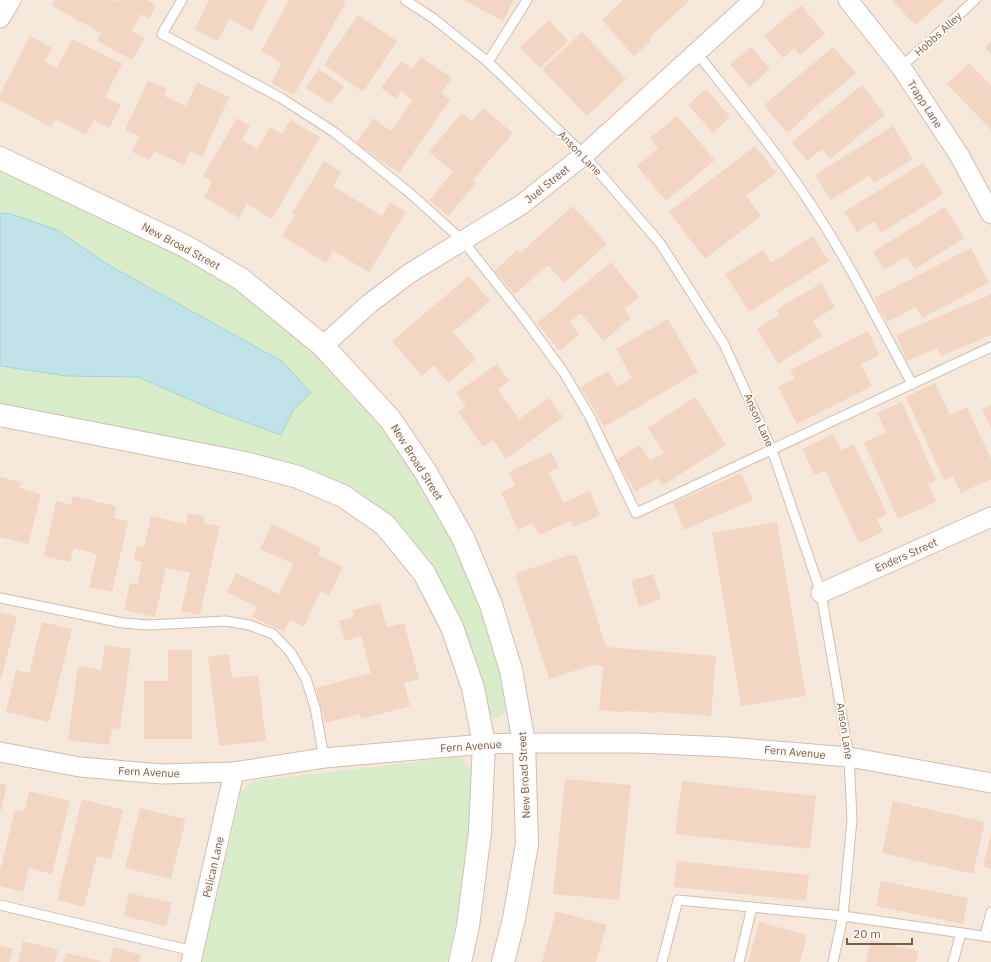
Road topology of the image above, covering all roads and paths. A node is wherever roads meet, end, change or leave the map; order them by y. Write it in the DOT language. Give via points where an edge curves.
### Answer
graph roads {
  1 [pos="11,0"];
  2 [pos="182,0"];
  3 [pos="405,0"];
  4 [pos="527,0"];
  5 [pos="533,0"];
  6 [pos="754,0"];
  7 [pos="848,0"];
  8 [pos="976,0"];
  9 [pos="518,14"];
  10 [pos="0,18"];
  11 [pos="696,52"];
  12 [pos="488,62"];
  13 [pos="901,67"];
  14 [pos="584,154"];
  15 [pos="0,158"];
  16 [pos="991,214"];
  17 [pos="463,241"];
  18 [pos="323,346"];
  19 [pos="991,347"];
  20 [pos="912,384"];
  21 [pos="0,415"];
  22 [pos="772,450"];
  23 [pos="991,517"];
  24 [pos="821,594"];
  25 [pos="0,598"];
  26 [pos="524,743"];
  27 [pos="484,744"];
  28 [pos="0,752"];
  29 [pos="850,757"];
  30 [pos="324,758"];
  31 [pos="234,772"];
  32 [pos="991,784"];
  33 [pos="0,905"];
  34 [pos="752,907"];
  35 [pos="991,912"];
  36 [pos="843,916"];
  37 [pos="961,933"];
  38 [pos="988,936"];
  39 [pos="192,957"];
  40 [pos="460,962"];
  41 [pos="503,962"];
  42 [pos="662,962"];
  43 [pos="739,962"];
  44 [pos="833,962"];
  45 [pos="954,962"];
  1 -- 10 [label="street"];
  2 -- 17 [label="lane" via="162,34 281,98 334,132 411,194"];
  3 -- 12 [label="lane, Anson Lane" via="433,18"];
  4 -- 9 [label="lane"];
  5 -- 9 [label="lane"];
  6 -- 11 [label="street, Juel Street"];
  7 -- 13 [label="street, Trapp Lane"];
  8 -- 13 [label="lane, Hobbs Alley"];
  9 -- 12 [label="lane"];
  11 -- 14 [label="street, Juel Street"];
  11 -- 20 [label="lane" via="766,140 807,198 858,282"];
  12 -- 14 [label="lane, Anson Lane"];
  13 -- 16 [label="street, Trapp Lane" via="959,155"];
  14 -- 17 [label="street, Juel Street" via="521,205"];
  14 -- 22 [label="lane, Anson Lane" via="665,250 724,344"];
  15 -- 18 [label="street, New Broad Street" via="185,246 241,278"];
  17 -- 18 [label="street, Juel Street" via="410,273 375,299"];
  17 -- 22 [label="lane" via="564,373 590,418 636,513"];
  18 -- 26 [label="street, New Broad Street" via="390,419 425,471 463,538 491,605 510,670"];
  19 -- 20 [label="lane"];
  20 -- 22 [label="lane"];
  21 -- 27 [label="street" via="245,463 298,476 343,496 385,526 424,573 454,634 473,688"];
  22 -- 24 [label="lane, Anson Lane"];
  23 -- 24 [label="street, Enders Street"];
  24 -- 29 [label="lane, Anson Lane"];
  25 -- 30 [label="lane" via="123,623 149,625 225,621 249,625 273,634 291,652 306,679 316,707"];
  26 -- 27 [label="street, Fern Avenue"];
  26 -- 29 [label="street, Fern Avenue" via="636,743"];
  26 -- 41 [label="street, New Broad Street" via="527,844 514,919"];
  27 -- 30 [label="street, Fern Avenue"];
  27 -- 40 [label="street" via="480,832 468,926"];
  28 -- 31 [label="street, Fern Avenue" via="80,767 162,774"];
  29 -- 32 [label="street, Fern Avenue"];
  29 -- 36 [label="lane, Anson Lane" via="852,820"];
  30 -- 31 [label="street, Fern Avenue"];
  31 -- 39 [label="street, Pelican Lane"];
  33 -- 39 [label="lane"];
  34 -- 36 [label="lane"];
  34 -- 42 [label="lane" via="678,900"];
  34 -- 43 [label="lane"];
  35 -- 38 [label="lane"];
  36 -- 37 [label="lane"];
  36 -- 44 [label="lane, Anson Lane"];
  37 -- 38 [label="lane"];
  37 -- 45 [label="lane"];
}
